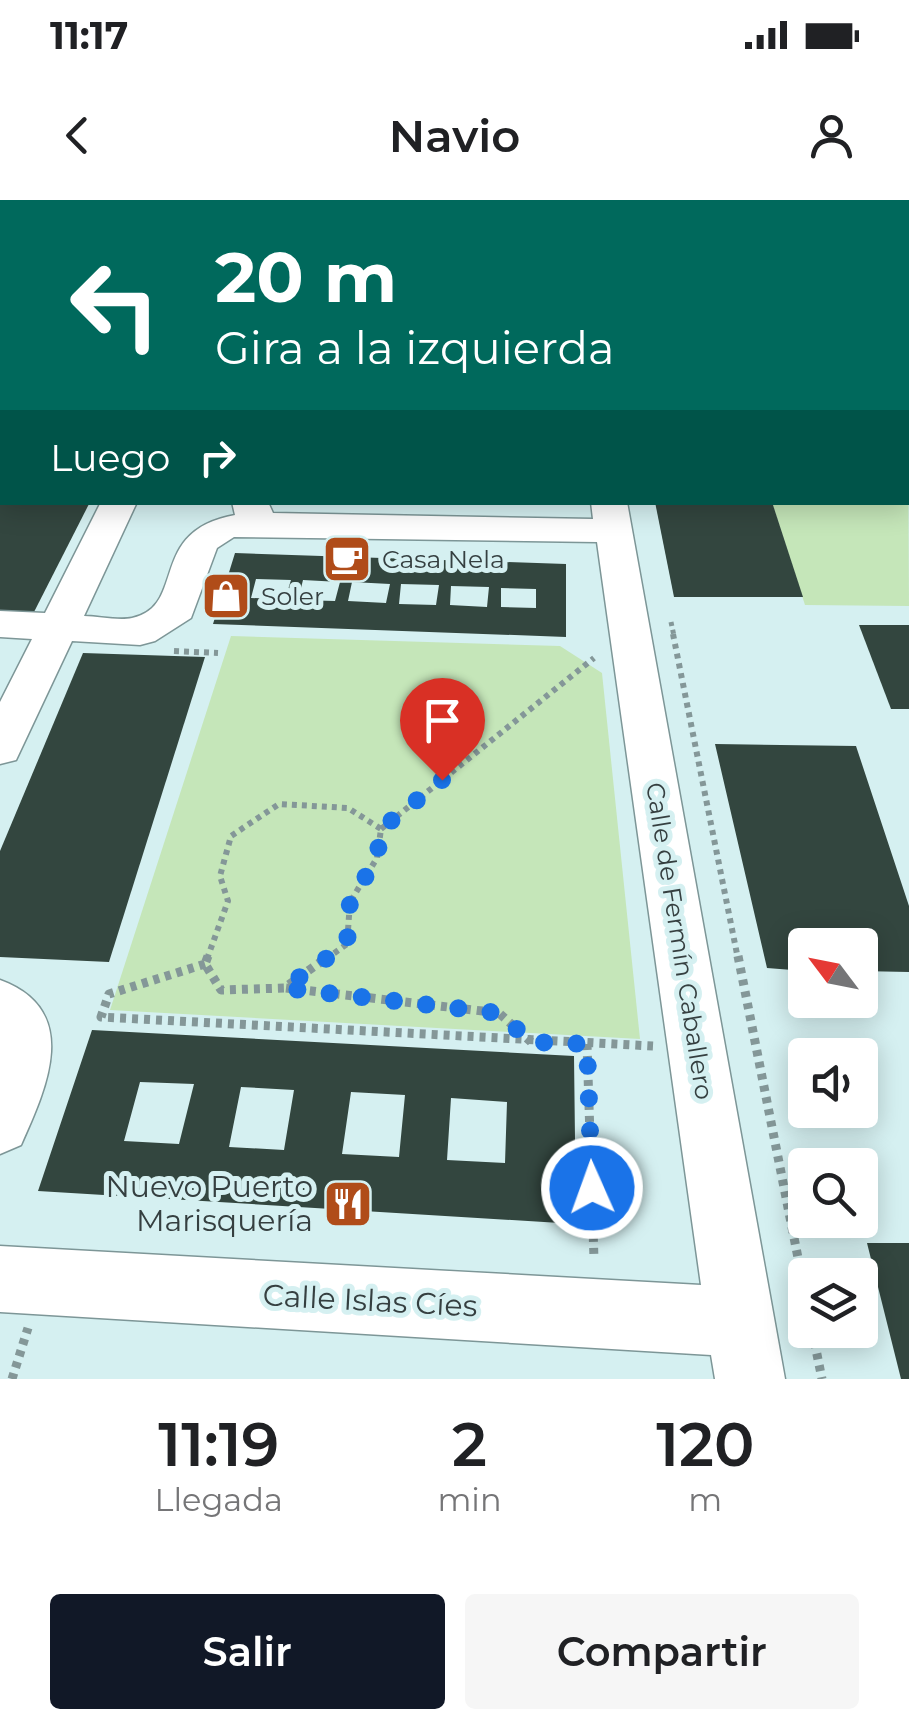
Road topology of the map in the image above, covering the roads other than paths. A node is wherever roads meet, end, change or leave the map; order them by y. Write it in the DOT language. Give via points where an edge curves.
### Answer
graph roads {
  1 [pos="118,505"];
  2 [pos="256,513"];
  3 [pos="611,517"];
  4 [pos="212,520"];
  5 [pos="0,624"];
  6 [pos="59,628"];
  7 [pos="0,748"];
  8 [pos="0,1004"];
  9 [pos="0,1125"];
  10 [pos="0,1279"];
  11 [pos="745,1351"];
  1 -- 6 [label="street"];
  2 -- 3 [label="street"];
  2 -- 4 [label="street" via="226,526"];
  3 -- 11 [label="street, Calle de Fermín Caballero"];
  4 -- 6 [label="street" via="177,609 158,623 140,632"];
  5 -- 6 [label="street"];
  6 -- 7 [label="street"];
  8 -- 9 [label="street" via="23,1026 28,1045"];
  10 -- 11 [label="street, Calle Islas Cíes"];
}
